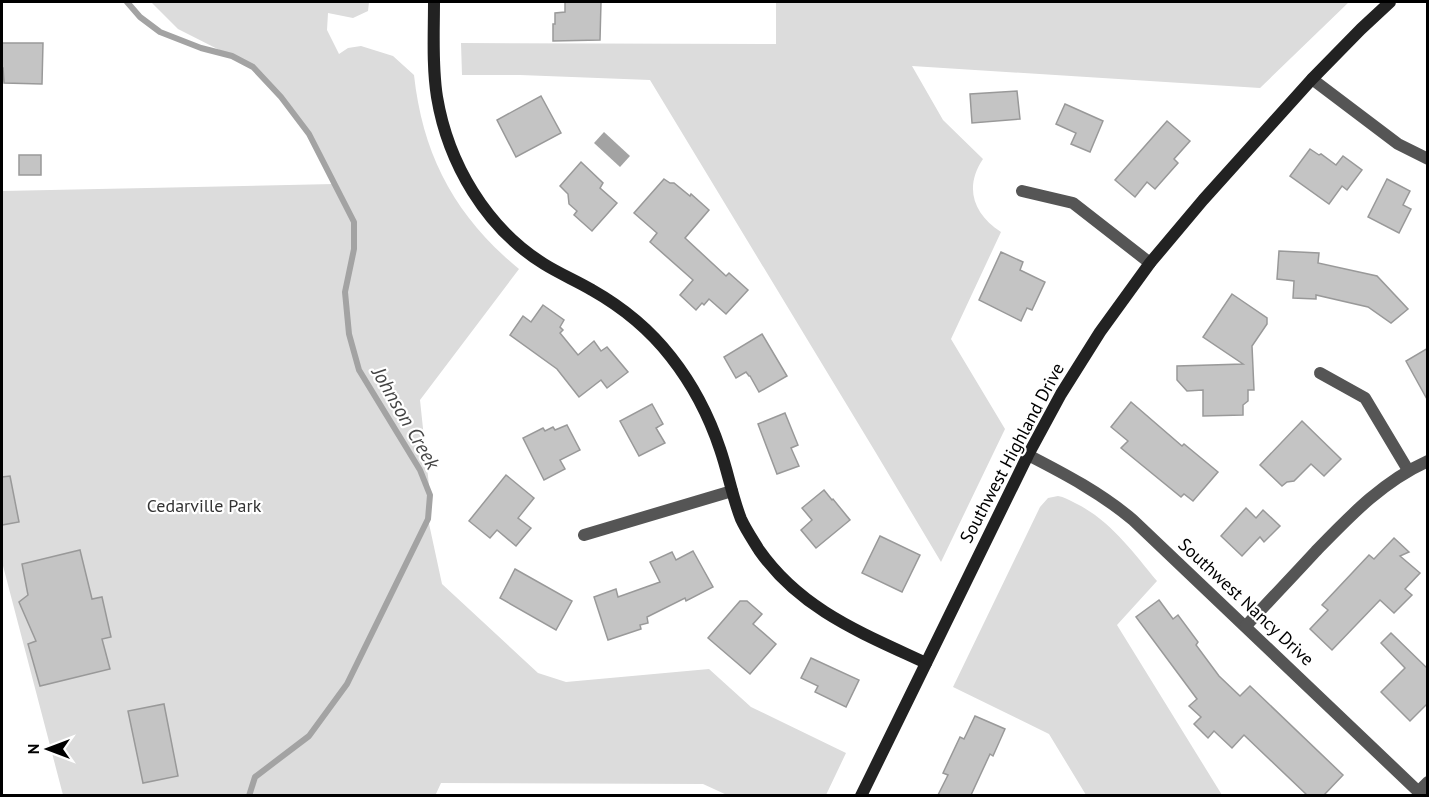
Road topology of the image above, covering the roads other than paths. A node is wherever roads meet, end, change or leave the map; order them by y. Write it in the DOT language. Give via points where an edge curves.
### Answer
graph roads {
  1 [pos="434,2"];
  2 [pos="1390,2"];
  3 [pos="1312,79"];
  4 [pos="1428,159"];
  5 [pos="1022,190"];
  6 [pos="1150,263"];
  7 [pos="1320,373"];
  8 [pos="1028,455"];
  9 [pos="1428,461"];
  10 [pos="1408,470"];
  11 [pos="732,491"];
  12 [pos="584,535"];
  13 [pos="1246,626"];
  14 [pos="926,663"];
  15 [pos="1423,790"];
  16 [pos="861,795"];
  1 -- 11 [label="main road" via="434,60 443,125 453,153 482,206 542,263 612,301 669,355 712,426"];
  2 -- 3 [label="main road, Southwest Highland Drive"];
  3 -- 4 [label="street" via="1398,144"];
  3 -- 6 [label="main road, Southwest Highland Drive"];
  5 -- 6 [label="street" via="1073,202"];
  6 -- 8 [label="main road, Southwest Highland Drive" via="1100,332"];
  7 -- 10 [label="street" via="1365,398"];
  8 -- 13 [label="street, Southwest Nancy Drive" via="1114,505"];
  8 -- 14 [label="main road, Southwest Highland Drive"];
  9 -- 10 [label="street"];
  10 -- 13 [label="street" via="1353,513"];
  11 -- 12 [label="street"];
  11 -- 14 [label="main road" via="753,540 790,586 837,620"];
  13 -- 15 [label="street, Southwest Nancy Drive"];
  14 -- 16 [label="main road, Southwest Highland Drive"];
}
